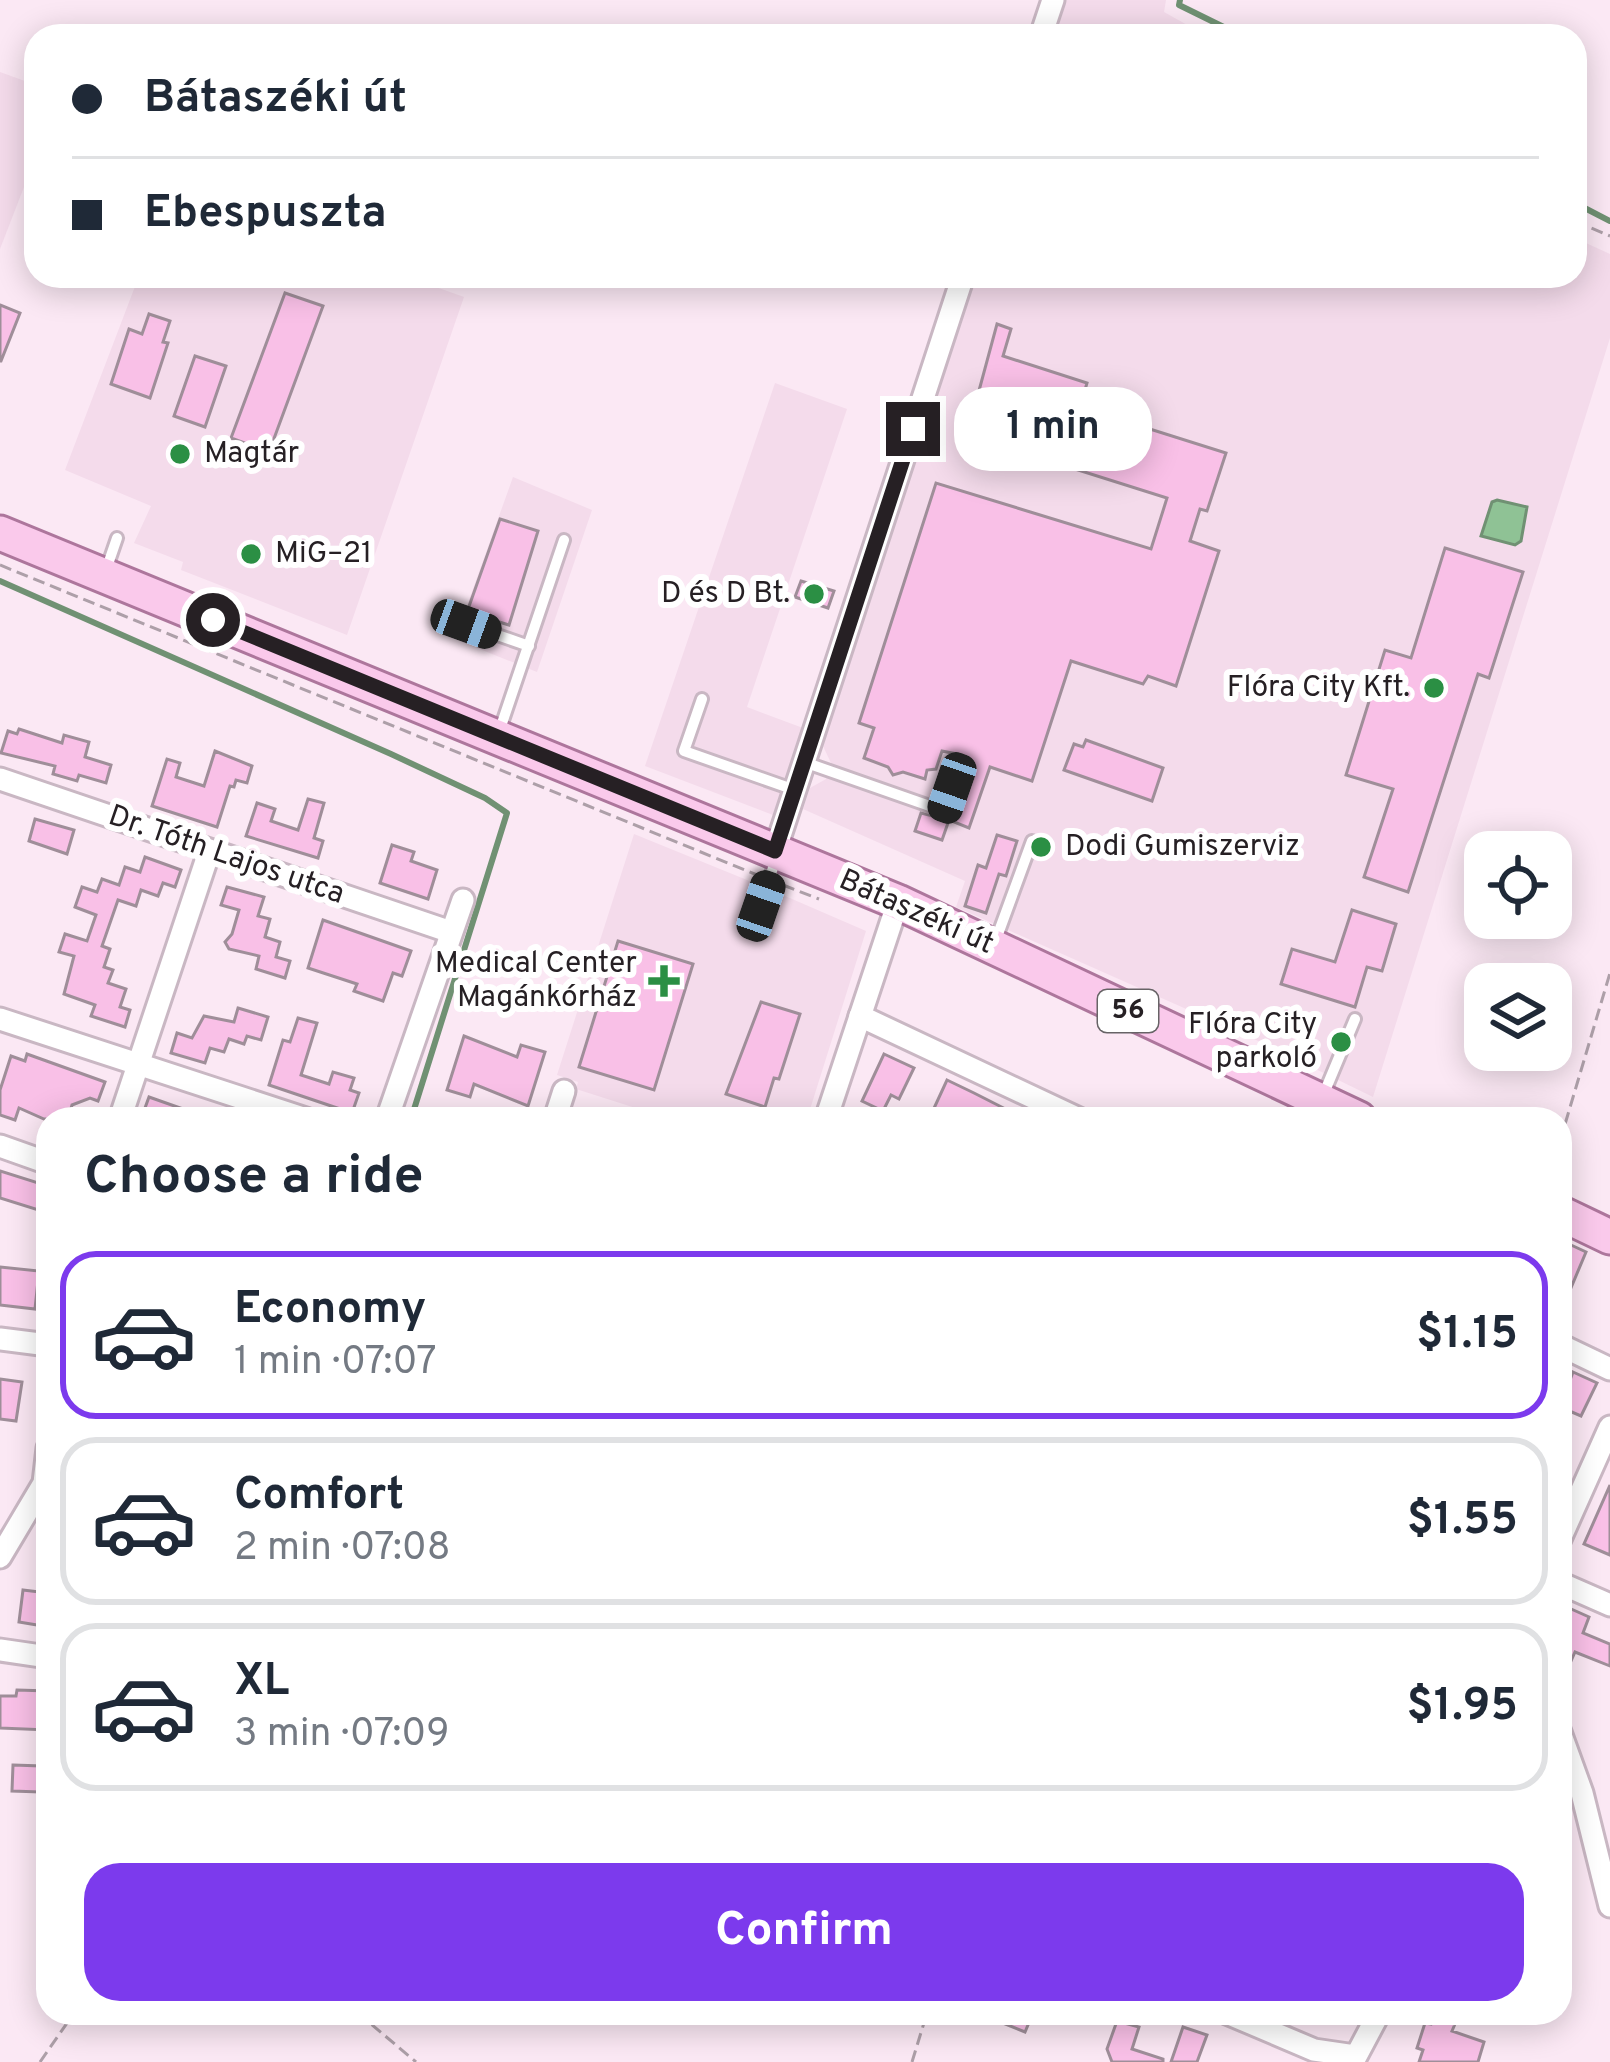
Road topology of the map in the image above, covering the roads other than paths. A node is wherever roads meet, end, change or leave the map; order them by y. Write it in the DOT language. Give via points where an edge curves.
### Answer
graph roads {
  1 [pos="959,288"];
  2 [pos="0,533"];
  3 [pos="117,538"];
  4 [pos="564,540"];
  5 [pos="104,576"];
  6 [pos="466,624"];
  7 [pos="529,646"];
  8 [pos="702,699"];
  9 [pos="497,738"];
  10 [pos="804,761"];
  11 [pos="960,764"];
  12 [pos="0,779"];
  13 [pos="795,790"];
  14 [pos="1031,841"];
  15 [pos="209,852"];
  16 [pos="774,861"];
  17 [pos="463,900"];
  18 [pos="898,902"];
  19 [pos="761,906"];
  20 [pos="452,932"];
  21 [pos="994,947"];
  22 [pos="860,1016"];
  23 [pos="0,1019"];
  24 [pos="1355,1019"];
  25 [pos="138,1065"];
  26 [pos="564,1091"];
  27 [pos="1321,1101"];
  28 [pos="124,1107"];
  29 [pos="269,1107"];
  30 [pos="391,1107"];
  31 [pos="559,1107"];
  32 [pos="830,1107"];
  33 [pos="1053,1107"];
  34 [pos="1334,1107"];
  35 [pos="0,1147"];
  36 [pos="36,1159"];
  37 [pos="1572,1219"];
  38 [pos="1610,1237"];
  39 [pos="0,1339"];
  40 [pos="36,1344"];
  41 [pos="1572,1351"];
  42 [pos="1610,1369"];
  43 [pos="1610,1427"];
  44 [pos="36,1496"];
  45 [pos="1572,1512"];
  46 [pos="0,1557"];
  47 [pos="1572,1588"];
  48 [pos="1610,1605"];
  49 [pos="0,1650"];
  50 [pos="36,1655"];
  51 [pos="1572,1765"];
  52 [pos="1610,1906"];
  53 [pos="1255,2025"];
  54 [pos="1372,2025"];
  55 [pos="1354,2059"];
  1 -- 10 [label="street"];
  2 -- 5 [label="main road, Bátaszéki út / 56"];
  3 -- 5 [label="lane"];
  4 -- 7 [label="lane"];
  5 -- 9 [label="main road, Bátaszéki út / 56"];
  6 -- 7 [label="lane"];
  7 -- 9 [label="lane"];
  8 -- 13 [label="lane" via="684,751"];
  9 -- 16 [label="main road, Bátaszéki út / 56"];
  10 -- 11 [label="lane" via="944,811"];
  10 -- 13 [label="street"];
  12 -- 15 [label="street, Dr. Tóth Lajos utca"];
  13 -- 16 [label="street"];
  14 -- 21 [label="lane"];
  15 -- 20 [label="street, Dr. Tóth Lajos utca"];
  15 -- 25 [label="street"];
  16 -- 18 [label="main road, Bátaszéki út / 56"];
  16 -- 19 [label="lane"];
  17 -- 20 [label="street"];
  18 -- 21 [label="main road, Bátaszéki út / 56"];
  18 -- 22 [label="street"];
  20 -- 30 [label="street"];
  21 -- 27 [label="main road, Bátaszéki út / 56"];
  22 -- 32 [label="street"];
  22 -- 33 [label="street"];
  23 -- 25 [label="street"];
  24 -- 27 [label="lane"];
  25 -- 28 [label="street"];
  25 -- 29 [label="street"];
  26 -- 31 [label="street"];
  27 -- 34 [label="main road, Bátaszéki út / 56"];
  35 -- 36 [label="street"];
  37 -- 38 [label="main road"];
  39 -- 40 [label="street"];
  41 -- 42 [label="street"];
  43 -- 45 [label="street"];
  44 -- 46 [label="street"];
  47 -- 48 [label="street"];
  49 -- 50 [label="street"];
  51 -- 52 [label="street"];
  53 -- 55 [label="street"];
  54 -- 55 [label="street"];
}
